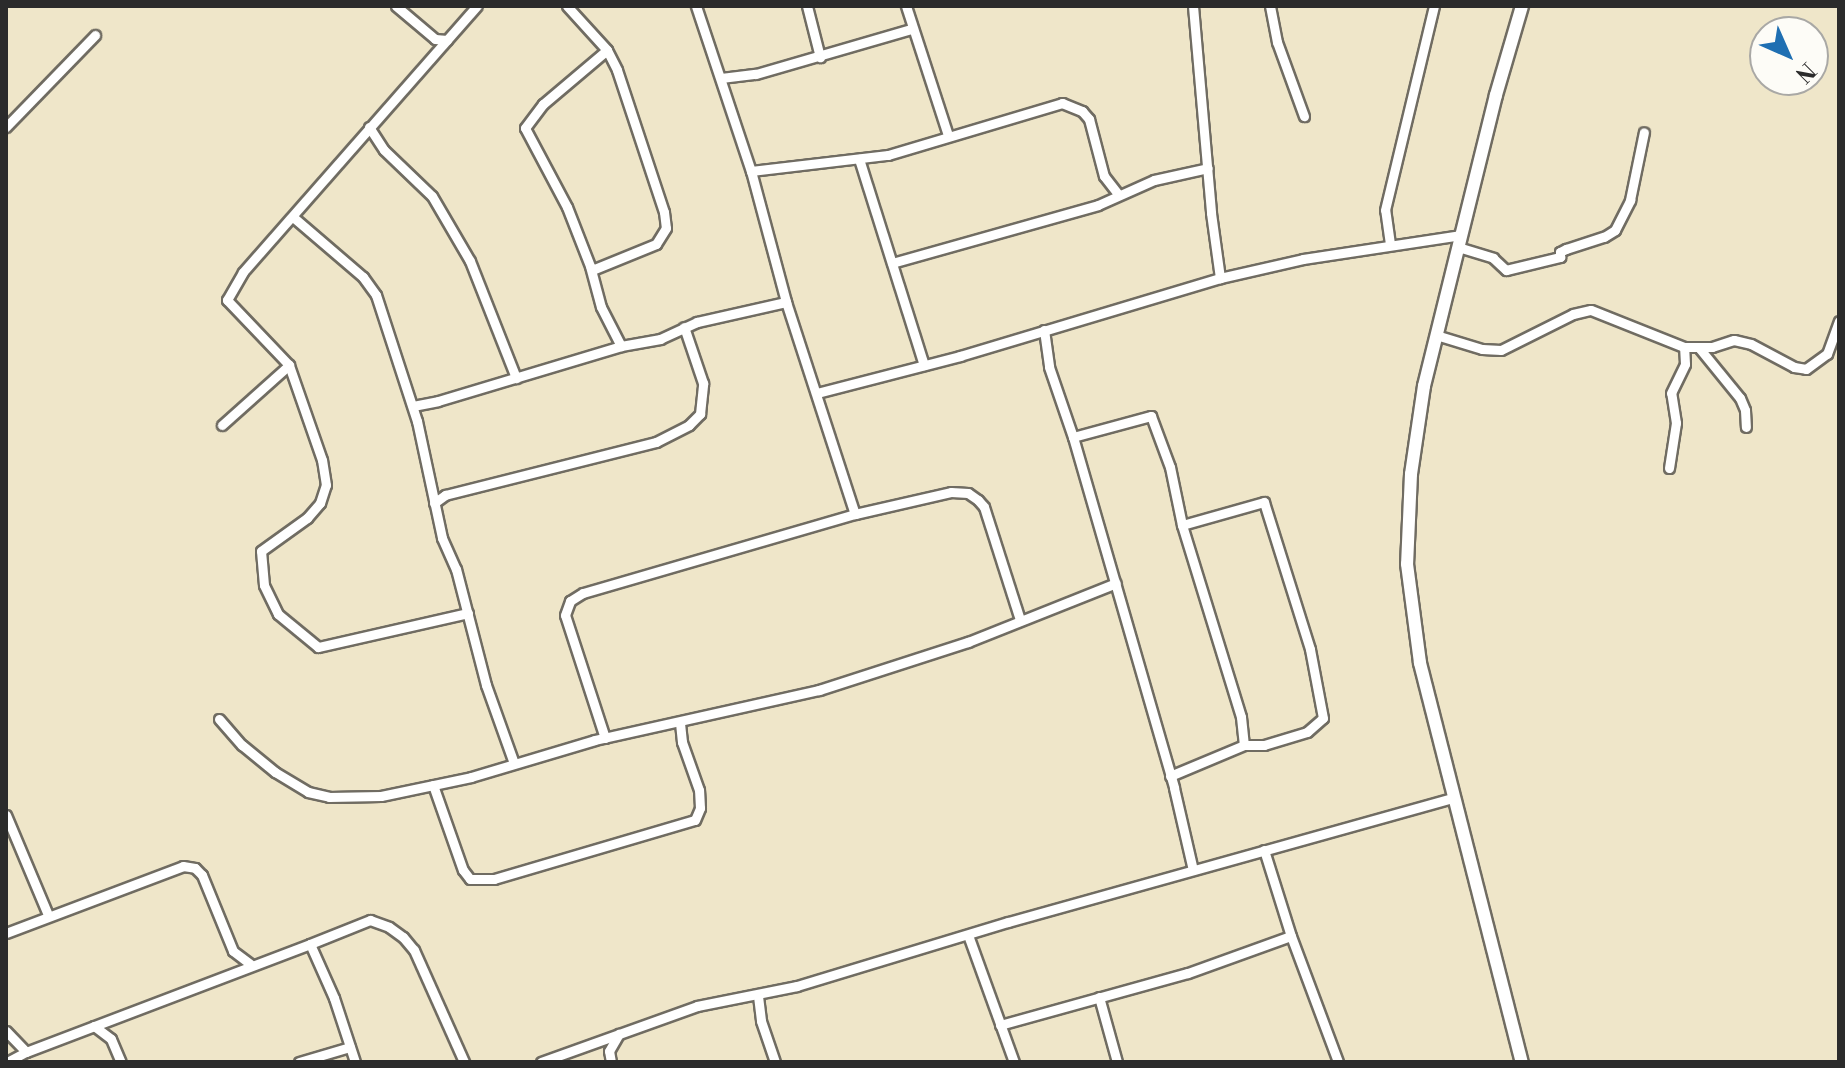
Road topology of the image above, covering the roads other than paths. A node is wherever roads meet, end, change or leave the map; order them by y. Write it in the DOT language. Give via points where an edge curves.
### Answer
graph roads {
  1 [pos="396,6"];
  2 [pos="477,6"];
  3 [pos="567,6"];
  4 [pos="696,6"];
  5 [pos="807,6"];
  6 [pos="906,6"];
  7 [pos="1270,6"];
  8 [pos="1434,6"];
  9 [pos="1522,6"];
  10 [pos="1196,7"];
  11 [pos="911,29"];
  12 [pos="95,35"];
  13 [pos="447,40"];
  14 [pos="607,50"];
  15 [pos="820,57"];
  16 [pos="721,78"];
  17 [pos="1304,116"];
  18 [pos="6,127"];
  19 [pos="369,127"];
  20 [pos="1644,132"];
  21 [pos="948,135"];
  22 [pos="859,159"];
  23 [pos="1208,168"];
  24 [pos="751,171"];
  25 [pos="1119,195"];
  26 [pos="293,217"];
  27 [pos="1459,241"];
  28 [pos="1390,244"];
  29 [pos="892,263"];
  30 [pos="592,270"];
  31 [pos="1220,278"];
  32 [pos="786,302"];
  33 [pos="1839,321"];
  34 [pos="684,327"];
  35 [pos="1044,330"];
  36 [pos="1436,335"];
  37 [pos="621,346"];
  38 [pos="1684,347"];
  39 [pos="1700,349"];
  40 [pos="289,365"];
  41 [pos="924,365"];
  42 [pos="516,378"];
  43 [pos="817,393"];
  44 [pos="413,406"];
  45 [pos="222,425"];
  46 [pos="1746,427"];
  47 [pos="1073,437"];
  48 [pos="1669,468"];
  49 [pos="434,503"];
  50 [pos="855,514"];
  51 [pos="1182,525"];
  52 [pos="1116,583"];
  53 [pos="468,613"];
  54 [pos="1020,620"];
  55 [pos="219,719"];
  56 [pos="680,722"];
  57 [pos="605,738"];
  58 [pos="1244,745"];
  59 [pos="514,763"];
  60 [pos="1170,776"];
  61 [pos="433,785"];
  62 [pos="1452,798"];
  63 [pos="6,815"];
  64 [pos="1264,850"];
  65 [pos="1193,870"];
  66 [pos="48,915"];
  67 [pos="6,933"];
  68 [pos="968,935"];
  69 [pos="1291,936"];
  70 [pos="310,944"];
  71 [pos="250,964"];
  72 [pos="758,996"];
  73 [pos="1099,997"];
  74 [pos="1000,1025"];
  75 [pos="94,1026"];
  76 [pos="6,1031"];
  77 [pos="621,1032"];
  78 [pos="350,1047"];
  79 [pos="26,1052"];
  80 [pos="7,1062"];
  81 [pos="121,1062"];
  82 [pos="299,1062"];
  83 [pos="355,1062"];
  84 [pos="464,1062"];
  85 [pos="541,1062"];
  86 [pos="611,1062"];
  87 [pos="775,1062"];
  88 [pos="1014,1062"];
  89 [pos="1117,1062"];
  90 [pos="1338,1062"];
  91 [pos="1522,1062"];
  1 -- 13 [label="street" via="425,33"];
  2 -- 13 [label="street"];
  3 -- 14 [label="street"];
  4 -- 16 [label="street"];
  5 -- 15 [label="street"];
  6 -- 11 [label="street"];
  7 -- 17 [label="street"];
  8 -- 28 [label="street" via="1385,210"];
  9 -- 27 [label="main road"];
  10 -- 23 [label="street"];
  11 -- 15 [label="street"];
  11 -- 21 [label="street"];
  12 -- 18 [label="street"];
  13 -- 19 [label="street"];
  14 -- 30 [label="street" via="543,104 525,128 567,207"];
  14 -- 30 [label="street" via="666,228 656,244"];
  15 -- 16 [label="street"];
  16 -- 24 [label="street"];
  19 -- 26 [label="street"];
  19 -- 42 [label="street" via="384,150 432,196 470,261"];
  20 -- 27 [label="street" via="1630,200 1615,230 1604,237 1566,249 1560,257 1506,270"];
  21 -- 22 [label="street"];
  21 -- 25 [label="street" via="1041,108 1072,105 1089,119 1104,176"];
  22 -- 24 [label="street"];
  22 -- 29 [label="street"];
  23 -- 25 [label="street" via="1154,180"];
  23 -- 31 [label="street"];
  24 -- 32 [label="street"];
  25 -- 29 [label="street"];
  26 -- 40 [label="street" via="243,272 227,300"];
  26 -- 44 [label="street" via="371,287"];
  27 -- 28 [label="street"];
  27 -- 36 [label="main road"];
  28 -- 31 [label="street"];
  29 -- 41 [label="street"];
  30 -- 37 [label="street" via="601,307"];
  31 -- 35 [label="street"];
  32 -- 34 [label="street"];
  32 -- 43 [label="street"];
  33 -- 39 [label="street" via="1827,354 1806,369 1734,340"];
  34 -- 37 [label="street" via="660,339"];
  34 -- 49 [label="street" via="703,383 700,414 689,425 656,442 456,492"];
  35 -- 41 [label="street"];
  35 -- 47 [label="street" via="1049,367"];
  36 -- 38 [label="street" via="1501,350 1591,310"];
  36 -- 62 [label="main road" via="1415,443 1407,564 1420,663"];
  37 -- 42 [label="street"];
  38 -- 39 [label="street"];
  38 -- 48 [label="street" via="1685,364 1671,393 1676,423"];
  39 -- 46 [label="street" via="1740,398"];
  40 -- 45 [label="street"];
  40 -- 53 [label="street" via="326,485 307,518 261,551 264,585 278,614 318,647"];
  41 -- 43 [label="street"];
  42 -- 44 [label="street"];
  43 -- 50 [label="street"];
  44 -- 49 [label="street"];
  47 -- 51 [label="street" via="1151,416 1170,467"];
  47 -- 52 [label="street"];
  49 -- 53 [label="street"];
  50 -- 54 [label="street" via="951,492 968,493 984,507"];
  50 -- 57 [label="street" via="570,601 565,615"];
  51 -- 58 [label="street" via="1241,717"];
  51 -- 58 [label="street" via="1264,502 1302,620 1323,718 1315,728 1291,737"];
  52 -- 54 [label="street"];
  52 -- 60 [label="street"];
  53 -- 59 [label="street"];
  54 -- 56 [label="street" via="862,678"];
  55 -- 61 [label="street" via="253,754 308,792 359,798"];
  56 -- 57 [label="street"];
  56 -- 61 [label="street" via="699,790 695,820 494,879 470,879 463,870"];
  57 -- 59 [label="street"];
  58 -- 60 [label="street"];
  59 -- 61 [label="street"];
  60 -- 65 [label="street"];
  62 -- 64 [label="street"];
  62 -- 91 [label="main road"];
  63 -- 66 [label="street"];
  64 -- 65 [label="street"];
  64 -- 69 [label="street"];
  65 -- 68 [label="street"];
  66 -- 67 [label="street"];
  66 -- 71 [label="street" via="154,875 195,868 233,951"];
  68 -- 72 [label="street"];
  68 -- 74 [label="street"];
  69 -- 73 [label="street" via="1188,973"];
  69 -- 90 [label="street"];
  70 -- 71 [label="street"];
  70 -- 78 [label="street"];
  70 -- 84 [label="street" via="370,920 403,937 414,950"];
  71 -- 75 [label="street"];
  72 -- 77 [label="street" via="697,1006"];
  72 -- 87 [label="street"];
  73 -- 74 [label="street"];
  73 -- 89 [label="street"];
  74 -- 88 [label="street"];
  75 -- 79 [label="street"];
  75 -- 81 [label="street" via="111,1039"];
  76 -- 79 [label="street"];
  77 -- 85 [label="street"];
  77 -- 86 [label="street" via="610,1046"];
  78 -- 82 [label="street"];
  78 -- 83 [label="street"];
  79 -- 80 [label="street"];
}
